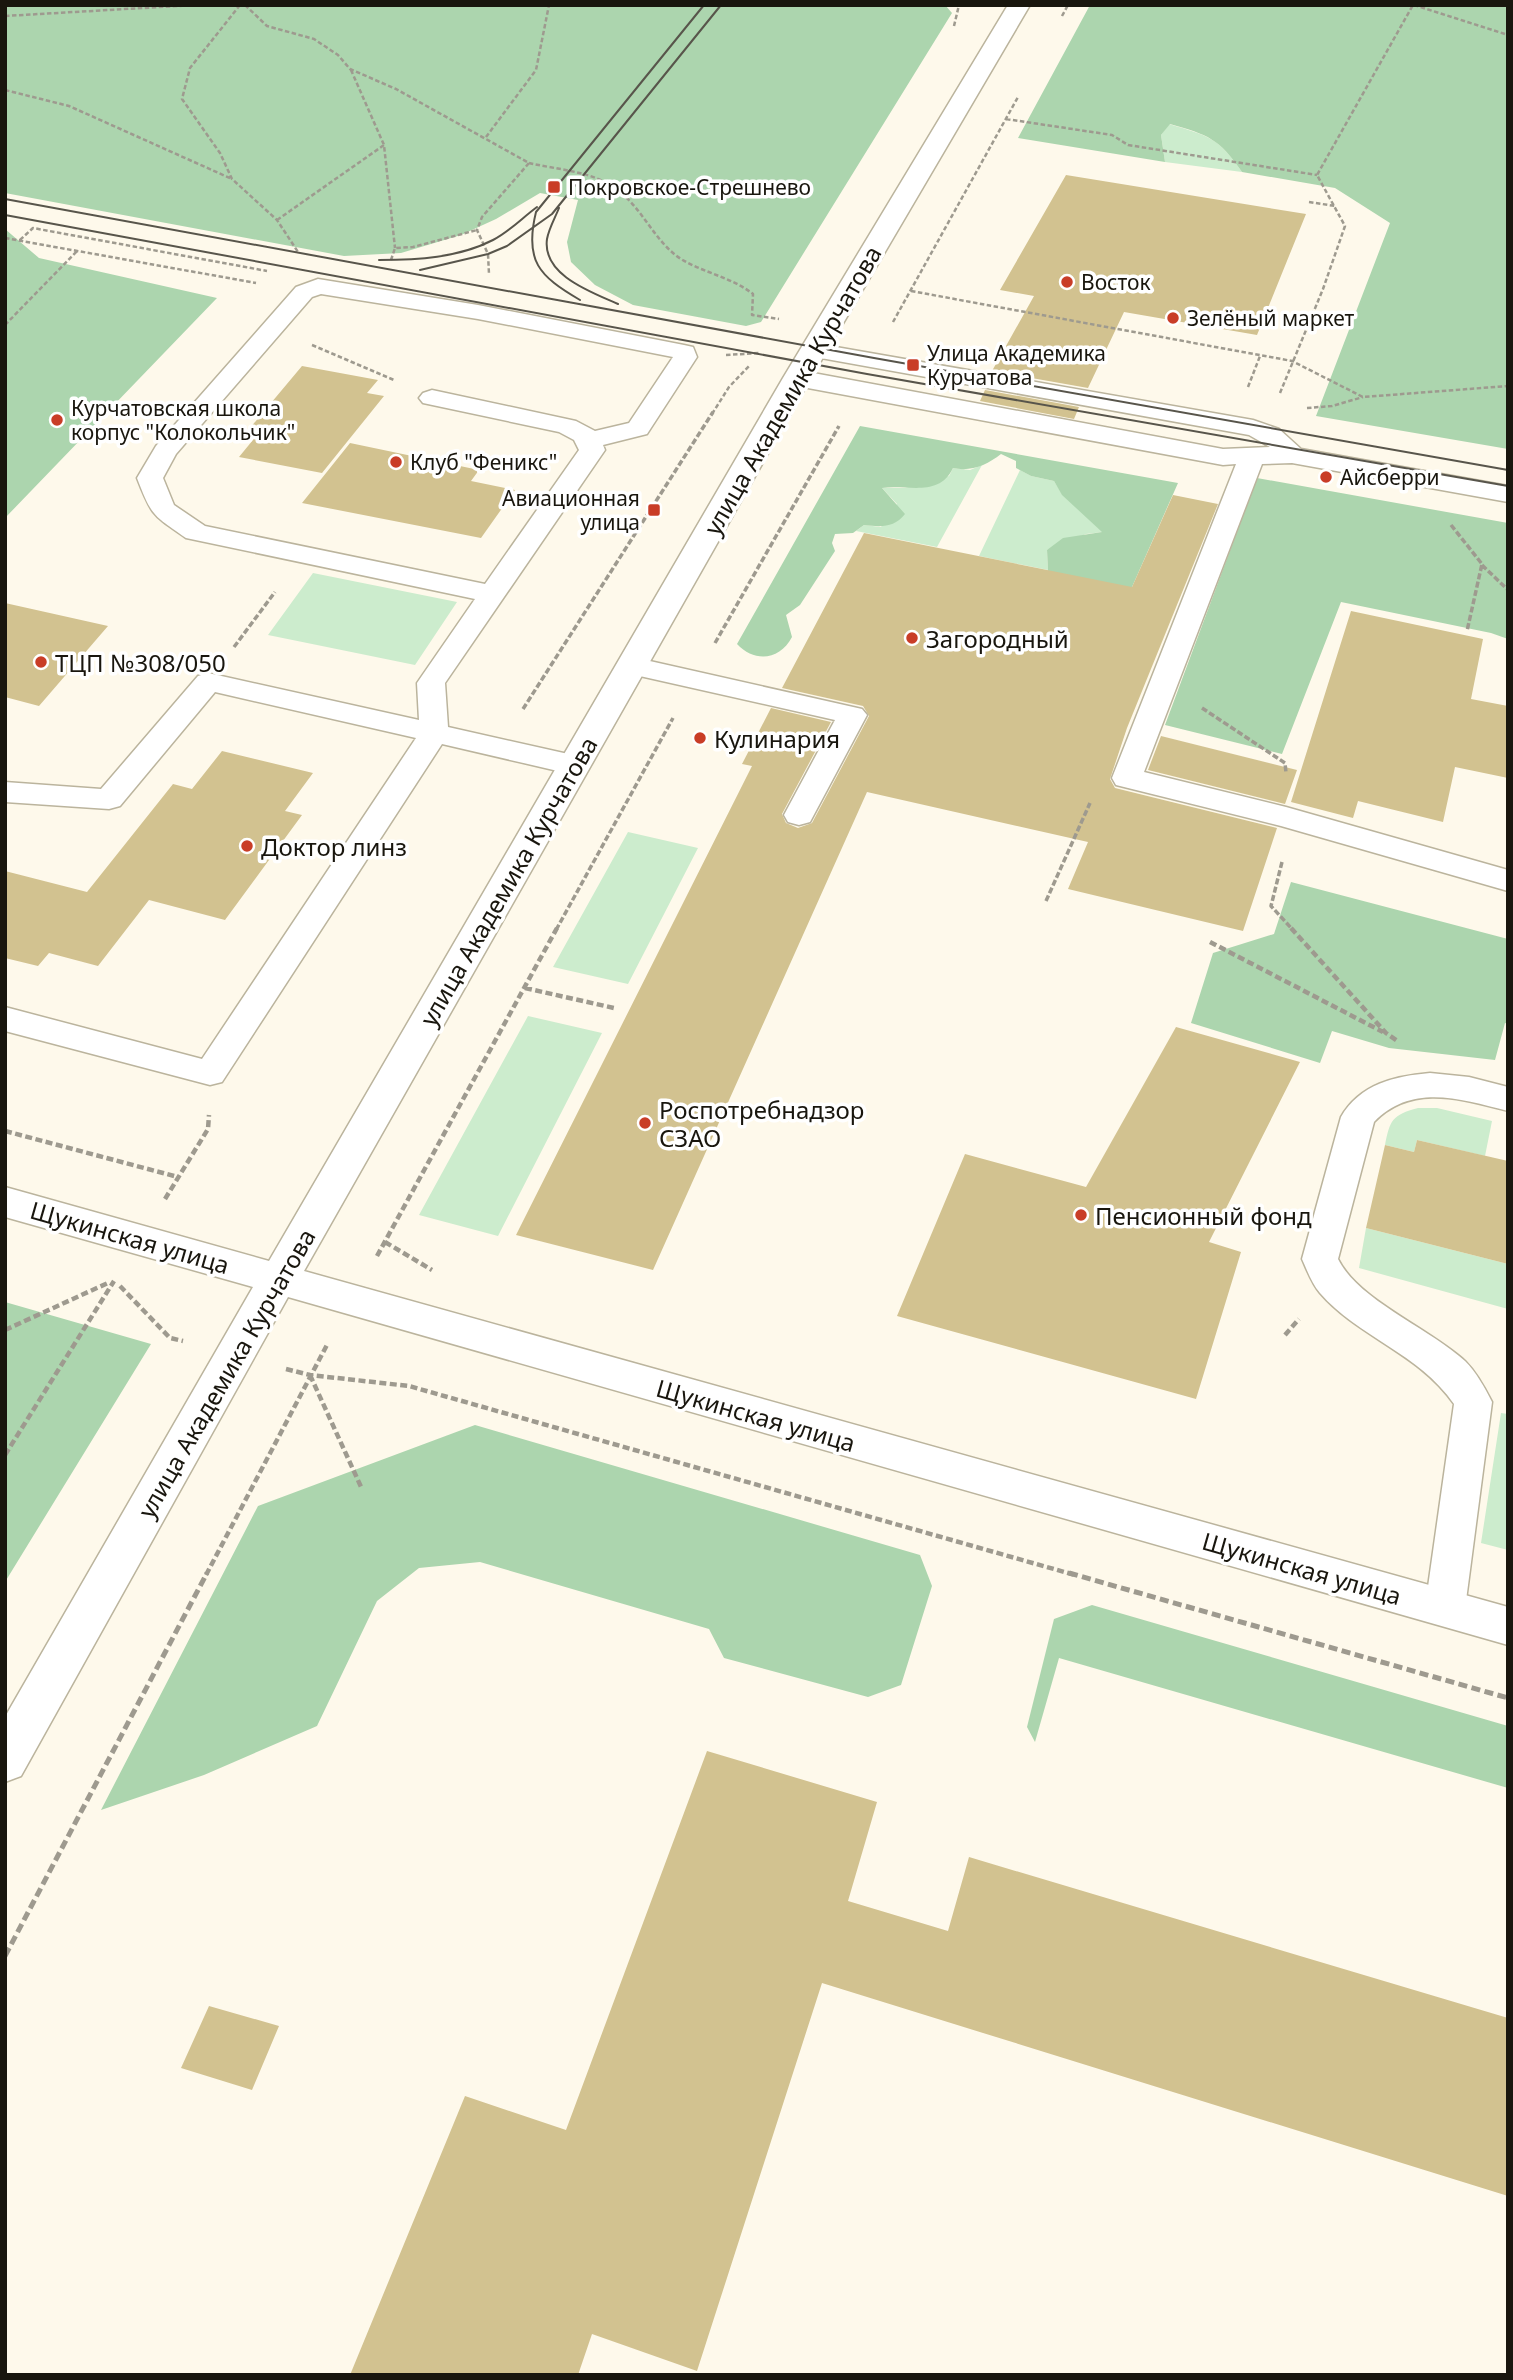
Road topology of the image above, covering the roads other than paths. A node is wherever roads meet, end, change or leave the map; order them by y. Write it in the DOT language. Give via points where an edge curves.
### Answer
graph roads {
  1 [pos="1019,5"];
  2 [pos="988,16"];
  3 [pos="993,48"];
  4 [pos="813,350"];
  5 [pos="797,378"];
  6 [pos="432,398"];
  7 [pos="590,440"];
  8 [pos="1292,455"];
  9 [pos="1252,456"];
  10 [pos="1508,494"];
  11 [pos="492,594"];
  12 [pos="632,666"];
  13 [pos="434,734"];
  14 [pos="575,765"];
  15 [pos="5,792"];
  16 [pos="799,815"];
  17 [pos="1508,881"];
  18 [pos="5,1019"];
  19 [pos="1508,1099"];
  20 [pos="5,1202"];
  21 [pos="278,1280"];
  22 [pos="1445,1608"];
  23 [pos="1508,1626"];
  24 [pos="5,1761"];
  1 -- 3 [label="main road, улица Академика Курчатова"];
  2 -- 3 [label="main road"];
  3 -- 4 [label="main road, улица Академика Курчатова"];
  4 -- 5 [label="main road, улица Академика Курчатова"];
  4 -- 8 [label="lane" via="1253,428 1268,432"];
  5 -- 9 [label="lane" via="1223,457"];
  5 -- 12 [label="main road, улица Академика Курчатова"];
  6 -- 7 [label="lane" via="567,426"];
  7 -- 11 [label="lane" via="592,450"];
  7 -- 11 [label="lane" via="638,429 684,352 318,286 304,292 164,451 150,478 162,509 196,532"];
  8 -- 9 [label="lane"];
  8 -- 10 [label="lane"];
  9 -- 17 [label="lane" via="1126,778 1286,817"];
  11 -- 13 [label="lane" via="431,682"];
  12 -- 14 [label="main road, улица Академика Курчатова"];
  12 -- 16 [label="lane" via="852,715"];
  13 -- 14 [label="lane"];
  13 -- 15 [label="lane" via="208,682 109,799"];
  13 -- 18 [label="lane" via="210,1073"];
  14 -- 21 [label="main road, улица Академика Курчатова"];
  19 -- 22 [label="lane" via="1430,1085 1401,1087 1376,1099 1358,1117 1320,1259 1331,1282 1453,1373 1474,1402"];
  20 -- 21 [label="main road, Щукинская улица"];
  21 -- 22 [label="main road, Щукинская улица"];
  21 -- 24 [label="main road, улица Академика Курчатова"];
  22 -- 23 [label="main road, Щукинская улица"];
}
